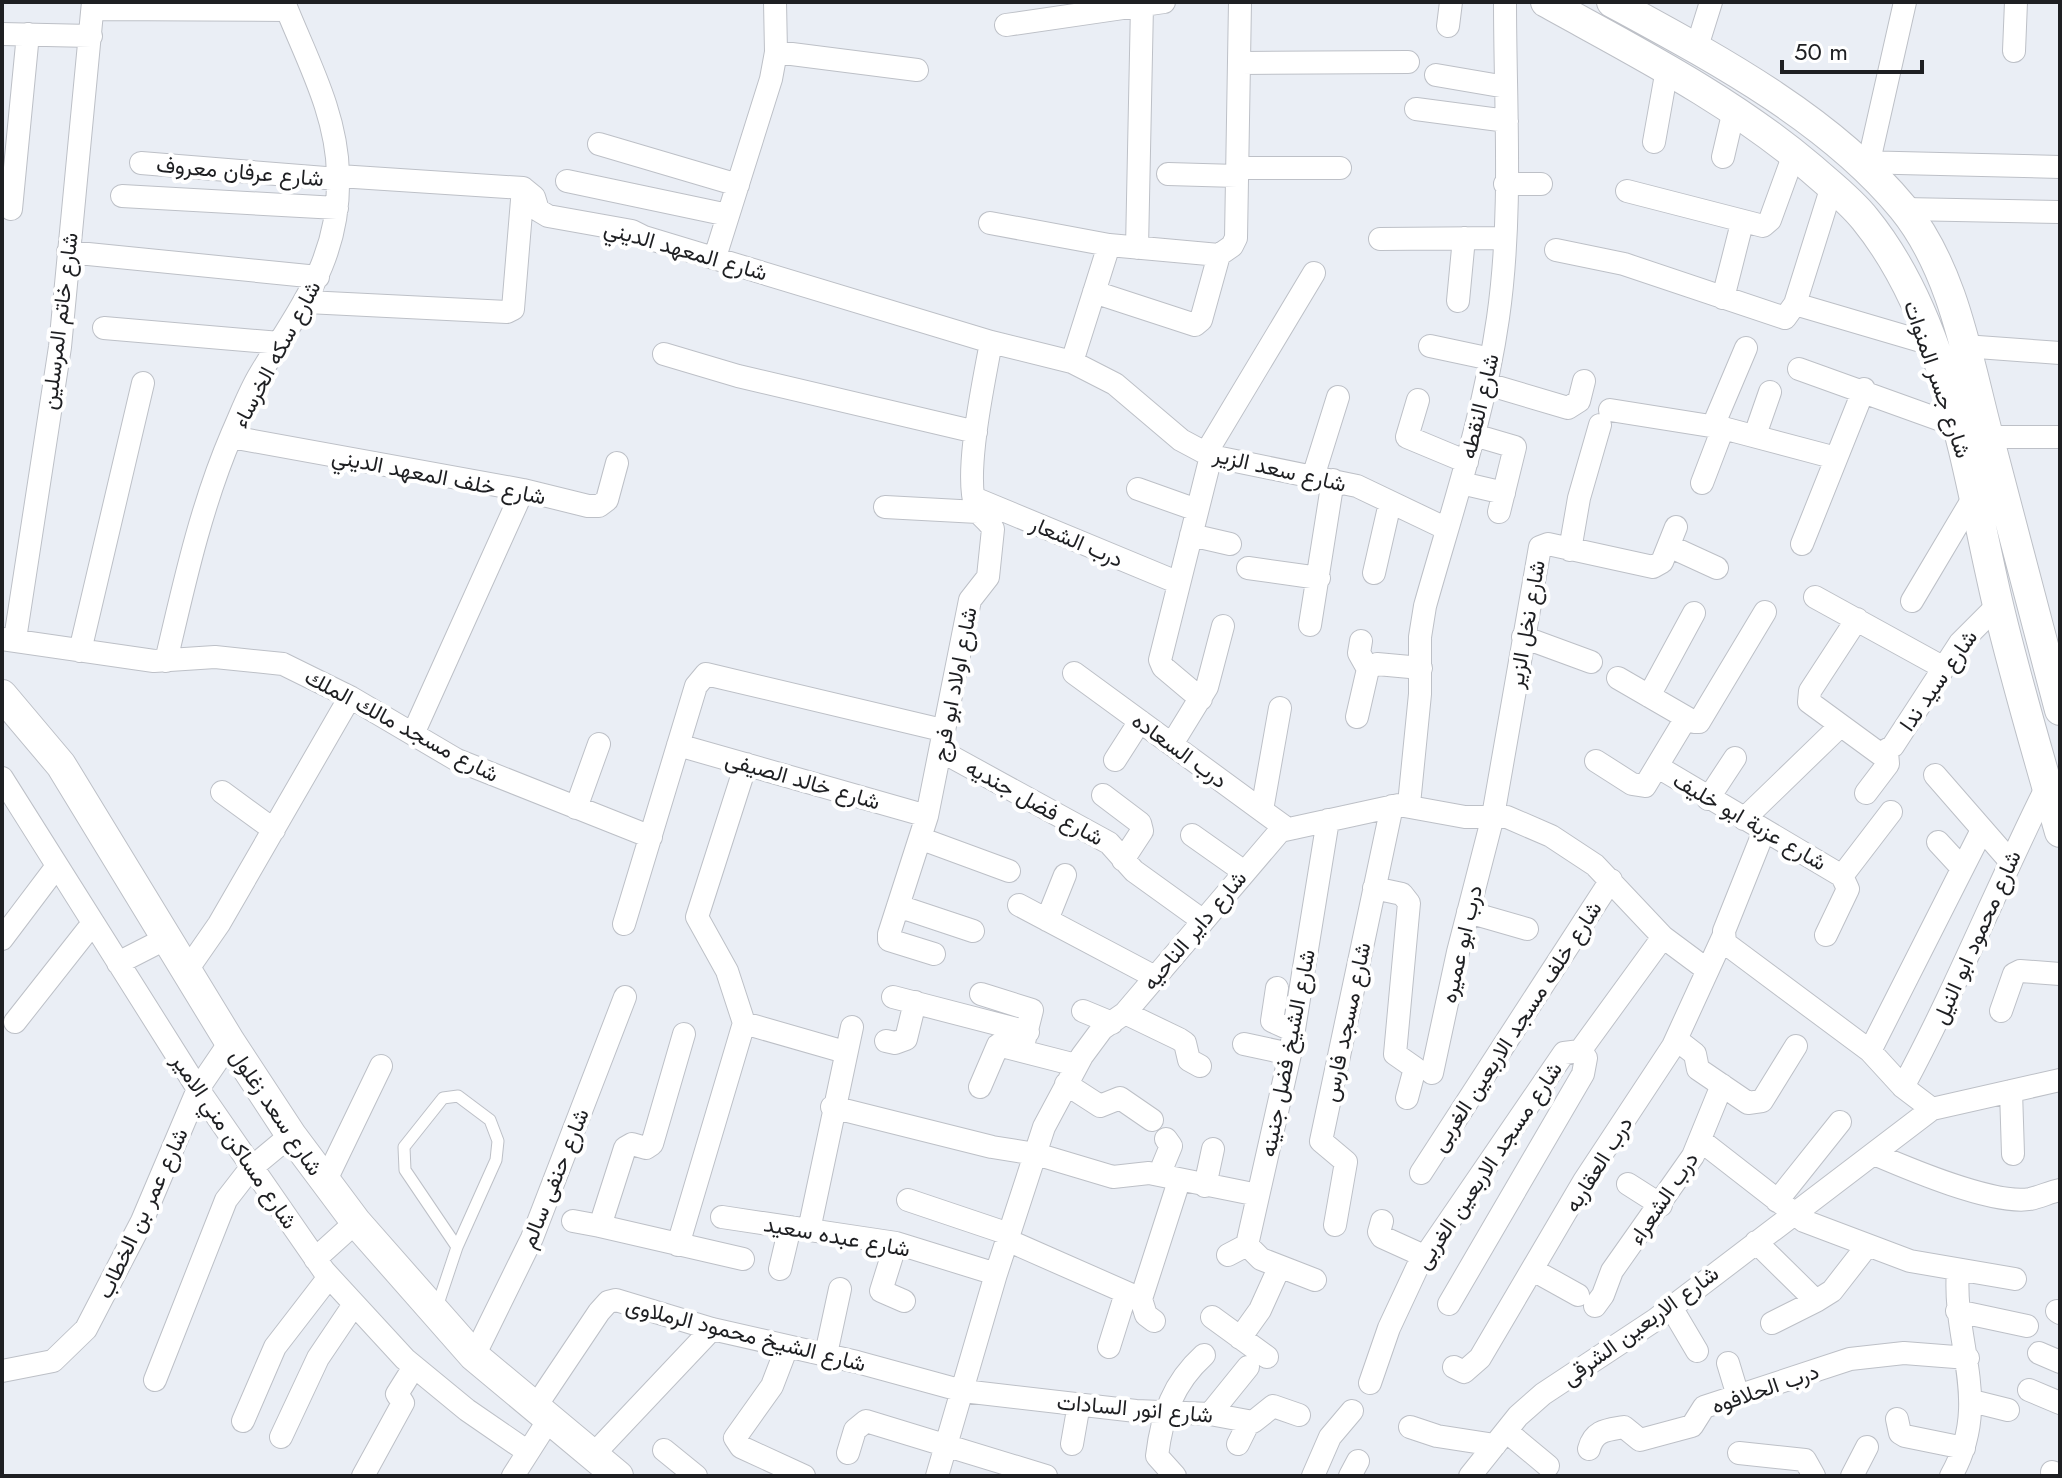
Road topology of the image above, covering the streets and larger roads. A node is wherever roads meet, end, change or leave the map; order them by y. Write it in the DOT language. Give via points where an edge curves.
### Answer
graph roads {
  1 [pos="775,2"];
  2 [pos="1164,2"];
  3 [pos="1240,2"];
  4 [pos="1451,2"];
  5 [pos="1505,2"];
  6 [pos="1546,2"];
  7 [pos="1612,2"];
  8 [pos="1711,2"];
  9 [pos="1905,2"];
  10 [pos="2016,2"];
  11 [pos="1142,5"];
  12 [pos="93,6"];
  13 [pos="285,6"];
  14 [pos="1006,25"];
  15 [pos="1448,26"];
  16 [pos="2,34"];
  17 [pos="28,34"];
  18 [pos="91,36"];
  19 [pos="1696,50"];
  20 [pos="2014,51"];
  21 [pos="776,52"];
  22 [pos="1408,62"];
  23 [pos="1241,63"];
  24 [pos="1667,69"];
  25 [pos="917,70"];
  26 [pos="1436,75"];
  27 [pos="1506,87"];
  28 [pos="1416,109"];
  29 [pos="1734,110"];
  30 [pos="1507,121"];
  31 [pos="1654,142"];
  32 [pos="599,144"];
  33 [pos="1794,154"];
  34 [pos="1723,157"];
  35 [pos="1863,162"];
  36 [pos="141,163"];
  37 [pos="2060,167"];
  38 [pos="1340,168"];
  39 [pos="1237,172"];
  40 [pos="1168,174"];
  41 [pos="338,178"];
  42 [pos="567,181"];
  43 [pos="1505,184"];
  44 [pos="1541,184"];
  45 [pos="738,185"];
  46 [pos="1832,186"];
  47 [pos="523,188"];
  48 [pos="1627,191"];
  49 [pos="122,196"];
  50 [pos="337,208"];
  51 [pos="11,209"];
  52 [pos="1904,209"];
  53 [pos="2058,212"];
  54 [pos="728,215"];
  55 [pos="990,223"];
  56 [pos="1742,223"];
  57 [pos="1464,238"];
  58 [pos="1504,238"];
  59 [pos="1380,239"];
  60 [pos="1109,245"];
  61 [pos="1137,248"];
  62 [pos="1556,250"];
  63 [pos="68,252"];
  64 [pos="1219,255"];
  65 [pos="715,257"];
  66 [pos="1314,273"];
  67 [pos="318,277"];
  68 [pos="1094,292"];
  69 [pos="1723,298"];
  70 [pos="1458,301"];
  71 [pos="307,302"];
  72 [pos="1795,304"];
  73 [pos="104,328"];
  74 [pos="991,342"];
  75 [pos="280,343"];
  76 [pos="1931,344"];
  77 [pos="1430,346"];
  78 [pos="1964,346"];
  79 [pos="1746,348"];
  80 [pos="2060,353"];
  81 [pos="664,354"];
  82 [pos="1491,359"];
  83 [pos="1072,362"];
  84 [pos="1799,369"];
  85 [pos="1584,381"];
  86 [pos="143,383"];
  87 [pos="1487,384"];
  88 [pos="1864,389"];
  89 [pos="1770,392"];
  90 [pos="1338,397"];
  91 [pos="1418,400"];
  92 [pos="1957,423"];
  93 [pos="1718,427"];
  94 [pos="976,432"];
  95 [pos="1474,435"];
  96 [pos="1755,435"];
  97 [pos="231,437"];
  98 [pos="1988,437"];
  99 [pos="2060,437"];
  100 [pos="1208,455"];
  101 [pos="1836,458"];
  102 [pos="617,463"];
  103 [pos="1464,473"];
  104 [pos="1323,479"];
  105 [pos="1702,483"];
  106 [pos="1138,489"];
  107 [pos="523,490"];
  108 [pos="1975,495"];
  109 [pos="1390,503"];
  110 [pos="976,505"];
  111 [pos="885,507"];
  112 [pos="1197,510"];
  113 [pos="1447,529"];
  114 [pos="1191,535"];
  115 [pos="1230,544"];
  116 [pos="1802,544"];
  117 [pos="1570,550"];
  118 [pos="1248,568"];
  119 [pos="1717,568"];
  120 [pos="1374,573"];
  121 [pos="1319,578"];
  122 [pos="1179,583"];
  123 [pos="1815,597"];
  124 [pos="1912,601"];
  125 [pos="1998,605"];
  126 [pos="1765,612"];
  127 [pos="1694,613"];
  128 [pos="1857,619"];
  129 [pos="1310,625"];
  130 [pos="1223,626"];
  131 [pos="1523,637"];
  132 [pos="9,639"];
  133 [pos="1361,641"];
  134 [pos="80,651"];
  135 [pos="166,661"];
  136 [pos="1591,662"];
  137 [pos="1421,668"];
  138 [pos="1944,668"];
  139 [pos="1368,669"];
  140 [pos="1074,673"];
  141 [pos="1618,678"];
  142 [pos="2056,679"];
  143 [pos="2,695"];
  144 [pos="1649,696"];
  145 [pos="350,697"];
  146 [pos="1201,699"];
  147 [pos="1280,708"];
  148 [pos="2060,710"];
  149 [pos="1357,717"];
  150 [pos="1686,718"];
  151 [pos="1140,721"];
  152 [pos="1839,727"];
  153 [pos="413,734"];
  154 [pos="942,741"];
  155 [pos="599,744"];
  156 [pos="1172,744"];
  157 [pos="678,745"];
  158 [pos="1887,752"];
  159 [pos="1735,758"];
  160 [pos="1115,760"];
  161 [pos="1596,761"];
  162 [pos="746,764"];
  163 [pos="1658,767"];
  164 [pos="1935,775"];
  165 [pos="2,778"];
  166 [pos="2047,786"];
  167 [pos="222,792"];
  168 [pos="1866,793"];
  169 [pos="1103,795"];
  170 [pos="1708,799"];
  171 [pos="1400,805"];
  172 [pos="576,808"];
  173 [pos="1262,810"];
  174 [pos="1891,812"];
  175 [pos="927,816"];
  176 [pos="1493,816"];
  177 [pos="1744,819"];
  178 [pos="1328,820"];
  179 [pos="1286,828"];
  180 [pos="274,830"];
  181 [pos="1982,830"];
  182 [pos="1764,831"];
  183 [pos="2060,832"];
  184 [pos="1192,835"];
  185 [pos="651,837"];
  186 [pos="922,839"];
  187 [pos="1938,842"];
  188 [pos="1123,860"];
  189 [pos="2010,861"];
  190 [pos="57,866"];
  191 [pos="1962,868"];
  192 [pos="1009,871"];
  193 [pos="1243,871"];
  194 [pos="1065,875"];
  195 [pos="1842,876"];
  196 [pos="1611,880"];
  197 [pos="1374,888"];
  198 [pos="1019,905"];
  199 [pos="898,906"];
  200 [pos="1468,912"];
  201 [pos="1047,920"];
  202 [pos="1202,920"];
  203 [pos="93,923"];
  204 [pos="624,924"];
  205 [pos="1527,929"];
  206 [pos="973,931"];
  207 [pos="1826,935"];
  208 [pos="1663,937"];
  209 [pos="1723,937"];
  210 [pos="2,939"];
  211 [pos="165,939"];
  212 [pos="934,954"];
  213 [pos="118,963"];
  214 [pos="1706,969"];
  215 [pos="185,973"];
  216 [pos="2060,974"];
  217 [pos="1155,977"];
  218 [pos="1277,988"];
  219 [pos="981,994"];
  220 [pos="625,997"];
  221 [pos="1083,1011"];
  222 [pos="2001,1011"];
  223 [pos="1118,1018"];
  224 [pos="15,1022"];
  225 [pos="744,1023"];
  226 [pos="852,1027"];
  227 [pos="1294,1031"];
  228 [pos="684,1034"];
  229 [pos="1677,1040"];
  230 [pos="886,1041"];
  231 [pos="230,1042"];
  232 [pos="1025,1042"];
  233 [pos="1244,1044"];
  234 [pos="1796,1046"];
  235 [pos="1580,1051"];
  236 [pos="1870,1051"];
  237 [pos="845,1052"];
  238 [pos="1290,1054"];
  239 [pos="381,1066"];
  240 [pos="1200,1066"];
  241 [pos="1432,1073"];
  242 [pos="1071,1075"];
  243 [pos="2060,1080"];
  244 [pos="1722,1085"];
  245 [pos="980,1087"];
  246 [pos="1903,1087"];
  247 [pos="198,1089"];
  248 [pos="2011,1091"];
  249 [pos="1407,1098"];
  250 [pos="832,1107"];
  251 [pos="1932,1109"];
  252 [pos="1152,1120"];
  253 [pos="1840,1122"];
  254 [pos="291,1135"];
  255 [pos="1166,1139"];
  256 [pos="1700,1140"];
  257 [pos="1213,1149"];
  258 [pos="1036,1154"];
  259 [pos="1874,1154"];
  260 [pos="2013,1154"];
  261 [pos="250,1169"];
  262 [pos="1421,1173"];
  263 [pos="1169,1178"];
  264 [pos="325,1182"];
  265 [pos="1628,1184"];
  266 [pos="1205,1186"];
  267 [pos="2060,1190"];
  268 [pos="1258,1195"];
  269 [pos="908,1200"];
  270 [pos="1777,1201"];
  271 [pos="1661,1205"];
  272 [pos="722,1217"];
  273 [pos="1794,1217"];
  274 [pos="573,1221"];
  275 [pos="1382,1221"];
  276 [pos="356,1222"];
  277 [pos="1335,1225"];
  278 [pos="600,1226"];
  279 [pos="800,1228"];
  280 [pos="1008,1237"];
  281 [pos="1756,1242"];
  282 [pos="896,1243"];
  283 [pos="678,1245"];
  284 [pos="1867,1246"];
  285 [pos="1424,1256"];
  286 [pos="743,1259"];
  287 [pos="322,1268"];
  288 [pos="1279,1268"];
  289 [pos="780,1269"];
  290 [pos="1533,1270"];
  291 [pos="1958,1270"];
  292 [pos="996,1274"];
  293 [pos="2015,1279"];
  294 [pos="1315,1280"];
  295 [pos="840,1289"];
  296 [pos="1133,1296"];
  297 [pos="904,1301"];
  298 [pos="1816,1301"];
  299 [pos="1449,1304"];
  300 [pos="353,1306"];
  301 [pos="1671,1307"];
  302 [pos="1957,1311"];
  303 [pos="1212,1317"];
  304 [pos="1154,1321"];
  305 [pos="1772,1323"];
  306 [pos="2027,1326"];
  307 [pos="712,1329"];
  308 [pos="1240,1338"];
  309 [pos="787,1347"];
  310 [pos="1109,1347"];
  311 [pos="1697,1351"];
  312 [pos="826,1354"];
  313 [pos="1204,1355"];
  314 [pos="474,1356"];
  315 [pos="1968,1358"];
  316 [pos="1728,1363"];
  317 [pos="414,1367"];
  318 [pos="1454,1367"];
  319 [pos="2,1371"];
  320 [pos="155,1380"];
  321 [pos="1370,1383"];
  322 [pos="2029,1390"];
  323 [pos="963,1391"];
  324 [pos="1738,1396"];
  325 [pos="1972,1401"];
  326 [pos="2060,1403"];
  327 [pos="1079,1404"];
  328 [pos="2008,1410"];
  329 [pos="1352,1411"];
  330 [pos="1165,1413"];
  331 [pos="1210,1414"];
  332 [pos="541,1415"];
  333 [pos="1299,1415"];
  334 [pos="1897,1419"];
  335 [pos="243,1421"];
  336 [pos="1249,1422"];
  337 [pos="1410,1427"];
  338 [pos="281,1437"];
  339 [pos="1500,1438"];
  340 [pos="1072,1444"];
  341 [pos="1238,1444"];
  342 [pos="947,1445"];
  343 [pos="1867,1447"];
  344 [pos="1964,1448"];
  345 [pos="1589,1449"];
  346 [pos="664,1450"];
  347 [pos="528,1452"];
  348 [pos="848,1453"];
  349 [pos="1739,1453"];
  350 [pos="1548,1466"];
  351 [pos="610,1471"];
  352 [pos="363,1476"];
  353 [pos="513,1476"];
  354 [pos="696,1476"];
  355 [pos="804,1476"];
  356 [pos="937,1476"];
  357 [pos="1046,1476"];
  358 [pos="1175,1476"];
  359 [pos="1313,1476"];
  360 [pos="1471,1476"];
  361 [pos="1814,1476"];
  362 [pos="1852,1476"];
  363 [pos="1951,1476"];
  1 -- 21 [label="street"];
  2 -- 11 [label="street"];
  3 -- 23 [label="street"];
  4 -- 15 [label="street"];
  5 -- 27 [label="street, شارع النقطه"];
  6 -- 24 [label="street, شارع جسر المنوات"];
  7 -- 19 [label="street, شارع جسر المنوات"];
  8 -- 19 [label="street"];
  9 -- 35 [label="street"];
  10 -- 20 [label="street"];
  11 -- 14 [label="street"];
  11 -- 61 [label="street"];
  12 -- 13 [label="street"];
  12 -- 18 [label="street, شارع خاتم المرسلين"];
  13 -- 41 [label="street, شارع سكه الخرساء" via="320,88 336,140"];
  16 -- 17 [label="street"];
  17 -- 18 [label="street"];
  17 -- 51 [label="street"];
  18 -- 63 [label="street, شارع خاتم المرسلين"];
  19 -- 35 [label="street, شارع جسر المنوات"];
  21 -- 25 [label="street"];
  21 -- 45 [label="street"];
  22 -- 23 [label="street"];
  23 -- 39 [label="street"];
  24 -- 29 [label="street, شارع جسر المنوات"];
  24 -- 31 [label="street"];
  26 -- 27 [label="street"];
  27 -- 30 [label="street, شارع النقطه"];
  28 -- 30 [label="street"];
  29 -- 33 [label="street, شارع جسر المنوات"];
  29 -- 34 [label="street"];
  30 -- 43 [label="street, شارع النقطه"];
  32 -- 45 [label="street"];
  33 -- 46 [label="street, شارع جسر المنوات"];
  33 -- 56 [label="street" via="1770,220 1763,226"];
  35 -- 37 [label="street"];
  35 -- 52 [label="street, شارع جسر المنوات"];
  36 -- 41 [label="street, شارع عرفان معروف"];
  38 -- 39 [label="street"];
  39 -- 40 [label="street"];
  39 -- 64 [label="street" via="1236,238"];
  41 -- 47 [label="street"];
  41 -- 50 [label="street, شارع سكه الخرساء"];
  42 -- 54 [label="street"];
  43 -- 44 [label="street"];
  43 -- 58 [label="street, شارع النقطه"];
  45 -- 54 [label="street"];
  46 -- 72 [label="street"];
  46 -- 76 [label="street, شارع جسر المنوات" via="1884,244"];
  47 -- 65 [label="street, شارع المعهد الديني" via="548,216 632,231"];
  47 -- 71 [label="street" via="516,303 507,312"];
  48 -- 56 [label="street"];
  49 -- 50 [label="street"];
  50 -- 67 [label="street, شارع سكه الخرساء"];
  52 -- 53 [label="street"];
  52 -- 78 [label="street, شارع جسر المنوات" via="1940,272"];
  54 -- 65 [label="street"];
  55 -- 60 [label="street"];
  56 -- 69 [label="street"];
  57 -- 58 [label="street"];
  57 -- 59 [label="street"];
  57 -- 70 [label="street"];
  58 -- 82 [label="street, شارع النقطه"];
  60 -- 61 [label="street"];
  60 -- 68 [label="street"];
  61 -- 64 [label="street"];
  62 -- 69 [label="street" via="1624,264"];
  63 -- 67 [label="street"];
  63 -- 132 [label="street, شارع خاتم المرسلين" via="60,347"];
  64 -- 68 [label="street" via="1201,320 1195,325"];
  65 -- 74 [label="street, شارع المعهد الديني"];
  66 -- 100 [label="street"];
  67 -- 71 [label="street, شارع سكه الخرساء"];
  68 -- 83 [label="street"];
  69 -- 72 [label="street" via="1785,318"];
  71 -- 75 [label="street, شارع سكه الخرساء"];
  72 -- 76 [label="street"];
  73 -- 75 [label="street"];
  74 -- 83 [label="street, شارع سعد الزير"];
  74 -- 94 [label="street, شارع اولاد ابو فرج"];
  75 -- 97 [label="street, شارع سكه الخرساء"];
  76 -- 92 [label="street, شارع جسر المنوات"];
  77 -- 82 [label="street"];
  78 -- 80 [label="street"];
  78 -- 98 [label="street, شارع جسر المنوات"];
  79 -- 93 [label="street"];
  81 -- 94 [label="street"];
  82 -- 87 [label="street, شارع النقطه"];
  83 -- 100 [label="street, شارع سعد الزير" via="1115,384 1181,440"];
  84 -- 88 [label="street"];
  85 -- 87 [label="street" via="1579,401 1568,408"];
  86 -- 134 [label="street"];
  87 -- 95 [label="street, شارع النقطه"];
  88 -- 92 [label="street"];
  88 -- 101 [label="street"];
  89 -- 96 [label="street"];
  90 -- 104 [label="street"];
  91 -- 103 [label="street" via="1407,437"];
  92 -- 98 [label="street"];
  92 -- 108 [label="street, شارع جسر المنوات"];
  93 -- 96 [label="street"];
  93 -- 105 [label="street"];
  93 -- 117 [label="street" via="1605,417 1579,498"];
  94 -- 110 [label="street, شارع اولاد ابو فرج"];
  95 -- 103 [label="street, شارع النقطه"];
  95 -- 103 [label="street" via="1515,447 1502,503"];
  96 -- 101 [label="street"];
  97 -- 107 [label="street, شارع خلف المعهد الديني"];
  97 -- 135 [label="street, شارع سكه الخرساء" via="207,500"];
  98 -- 99 [label="street"];
  98 -- 142 [label="street, شارع جسر المنوات"];
  100 -- 104 [label="street, شارع سعد الزير"];
  100 -- 112 [label="street"];
  101 -- 116 [label="street"];
  102 -- 107 [label="street, شارع خلف المعهد الديني" via="609,496 599,506"];
  103 -- 113 [label="street, شارع النقطه"];
  104 -- 109 [label="street, شارع سعد الزير" via="1357,486"];
  104 -- 121 [label="street"];
  106 -- 112 [label="street"];
  107 -- 153 [label="street"];
  108 -- 124 [label="street"];
  108 -- 125 [label="street, شارع جسر المنوات"];
  109 -- 113 [label="street, شارع سعد الزير"];
  109 -- 120 [label="street"];
  110 -- 111 [label="street, درب الشعار"];
  110 -- 122 [label="street, درب الشعار"];
  110 -- 154 [label="street, شارع اولاد ابو فرج" via="993,529 991,561 988,577 970,600"];
  112 -- 114 [label="street"];
  113 -- 137 [label="street, شارع النقطه" via="1425,606"];
  114 -- 115 [label="street"];
  114 -- 122 [label="street"];
  117 -- 119 [label="street, شارع نخل الزير" via="1653,567 1662,562 1672,537"];
  117 -- 131 [label="street, شارع نخل الزير" via="1544,543 1540,547"];
  118 -- 121 [label="street"];
  121 -- 129 [label="street"];
  122 -- 146 [label="street" via="1160,660"];
  123 -- 128 [label="street"];
  125 -- 138 [label="street, شارع سيد ندا"];
  125 -- 166 [label="street, شارع جسر المنوات"];
  126 -- 150 [label="street" via="1699,722"];
  127 -- 144 [label="street"];
  128 -- 138 [label="street"];
  128 -- 152 [label="street, شارع سيد ندا" via="1808,696"];
  130 -- 146 [label="street"];
  131 -- 136 [label="street"];
  131 -- 176 [label="street, شارع نخل الزير"];
  132 -- 134 [label="street, شارع مسجد مالك الملك"];
  133 -- 139 [label="street" via="1359,653"];
  134 -- 135 [label="street, شارع مسجد مالك الملك"];
  135 -- 145 [label="street, شارع مسجد مالك الملك" via="268,661"];
  137 -- 139 [label="street" via="1377,664"];
  137 -- 171 [label="street, شارع النقطه"];
  138 -- 158 [label="street, شارع سيد ندا"];
  139 -- 149 [label="street"];
  140 -- 151 [label="street, درب السعاده"];
  141 -- 144 [label="street"];
  142 -- 148 [label="street, شارع جسر المنوات"];
  143 -- 211 [label="street, شارع سعد زغلول" via="61,765"];
  144 -- 150 [label="street"];
  145 -- 153 [label="street, شارع مسجد مالك الملك"];
  145 -- 180 [label="street"];
  146 -- 156 [label="street"];
  147 -- 173 [label="street"];
  150 -- 163 [label="street"];
  151 -- 156 [label="street, درب السعاده"];
  151 -- 160 [label="street"];
  152 -- 158 [label="street, شارع سيد ندا" via="1875,752"];
  152 -- 177 [label="street"];
  153 -- 172 [label="street, شارع مسجد مالك الملك" via="457,760"];
  154 -- 157 [label="street, شارع فضل جنديه" via="712,673 699,679"];
  154 -- 175 [label="street, شارع اولاد ابو فرج"];
  154 -- 188 [label="street, شارع فضل جنديه" via="1109,843"];
  155 -- 172 [label="street"];
  156 -- 173 [label="street, درب السعاده"];
  157 -- 162 [label="street, شارع خالد الصيفى"];
  157 -- 185 [label="street, شارع فضل جنديه"];
  158 -- 168 [label="street" via="1888,764"];
  159 -- 170 [label="street"];
  161 -- 163 [label="street" via="1639,788"];
  162 -- 175 [label="street, شارع خالد الصيفى"];
  162 -- 225 [label="street" via="697,917 727,971"];
  163 -- 170 [label="street, شارع عزبة ابو خليف"];
  164 -- 181 [label="street"];
  165 -- 190 [label="street, شارع مساكن مني الامير"];
  166 -- 183 [label="street, شارع جسر المنوات"];
  166 -- 189 [label="street, شارع محمود ابو النيل"];
  167 -- 180 [label="street"];
  169 -- 188 [label="street, شارع فضل جنديه" via="1140,823 1142,831"];
  170 -- 177 [label="street, شارع عزبة ابو خليف"];
  171 -- 176 [label="street" via="1465,817"];
  171 -- 178 [label="street"];
  171 -- 197 [label="street, شارع مسجد فارس"];
  172 -- 185 [label="street, شارع مسجد مالك الملك"];
  173 -- 179 [label="street, درب السعاده"];
  174 -- 195 [label="street, شارع عزبة ابو خليف"];
  175 -- 186 [label="street, شارع اولاد ابو فرج"];
  176 -- 196 [label="street" via="1520,820 1551,836"];
  176 -- 200 [label="street, درب ابو عميره"];
  177 -- 182 [label="street, شارع عزبة ابو خليف"];
  178 -- 179 [label="street"];
  178 -- 227 [label="street, شارع الشيخ فضل جنينه"];
  179 -- 193 [label="street, شارع داير الناحيه"];
  180 -- 215 [label="street"];
  181 -- 189 [label="street"];
  181 -- 191 [label="street"];
  182 -- 195 [label="street, شارع عزبة ابو خليف"];
  182 -- 209 [label="street, درب العقاربه"];
  184 -- 193 [label="street"];
  185 -- 204 [label="street, شارع فضل جنديه"];
  186 -- 192 [label="street"];
  186 -- 199 [label="street, شارع اولاد ابو فرج"];
  187 -- 191 [label="street"];
  188 -- 202 [label="street, شارع فضل جنديه"];
  189 -- 246 [label="street, شارع محمود ابو النيل" via="1943,1015"];
  190 -- 203 [label="street, شارع مساكن مني الامير"];
  190 -- 210 [label="street"];
  191 -- 236 [label="street"];
  193 -- 202 [label="street, شارع داير الناحيه"];
  194 -- 201 [label="street"];
  195 -- 207 [label="street, شارع عزبة ابو خليف" via="1848,889"];
  196 -- 208 [label="street"];
  196 -- 262 [label="street, شارع خلف مسجد الاربعين الغربى"];
  197 -- 249 [label="street" via="1402,894 1409,903 1395,1054 1415,1068"];
  197 -- 277 [label="street, شارع مسجد فارس" via="1321,1141 1346,1162"];
  198 -- 201 [label="street"];
  199 -- 206 [label="street"];
  199 -- 212 [label="street, شارع اولاد ابو فرج" via="889,940"];
  200 -- 205 [label="street"];
  200 -- 241 [label="street, درب ابو عميره"];
  201 -- 217 [label="street"];
  202 -- 217 [label="street, شارع داير الناحيه"];
  203 -- 213 [label="street, شارع مساكن مني الامير"];
  203 -- 224 [label="street"];
  208 -- 214 [label="street"];
  208 -- 235 [label="street, شارع مسجد الاربعين الغربى"];
  209 -- 214 [label="street, درب العقاربه"];
  209 -- 236 [label="street"];
  211 -- 213 [label="street"];
  211 -- 215 [label="street, شارع سعد زغلول"];
  213 -- 247 [label="street, شارع مساكن مني الامير"];
  214 -- 229 [label="street, درب العقاربه"];
  215 -- 231 [label="street, شارع سعد زغلول"];
  216 -- 222 [label="street" via="2014,974"];
  217 -- 223 [label="street, شارع داير الناحيه"];
  218 -- 227 [label="street" via="1272,1021"];
  219 -- 232 [label="street" via="1032,1010"];
  220 -- 314 [label="street, شارع حنفى سالم" via="532,1238"];
  221 -- 223 [label="street"];
  223 -- 240 [label="street" via="1179,1039 1189,1060"];
  223 -- 242 [label="street, شارع داير الناحيه" via="1097,1034"];
  225 -- 237 [label="street"];
  225 -- 283 [label="street"];
  226 -- 237 [label="street"];
  227 -- 238 [label="street, شارع الشيخ فضل جنينه"];
  228 -- 278 [label="street" via="652,1144 625,1148"];
  229 -- 244 [label="street" via="1695,1054 1698,1069"];
  229 -- 290 [label="street, درب العقاربه" via="1584,1181"];
  230 -- 232 [label="street" via="906,1039 904,1000"];
  231 -- 247 [label="street, شارع عمر بن الخطاب"];
  231 -- 254 [label="street, شارع سعد زغلول"];
  232 -- 242 [label="street"];
  232 -- 245 [label="street" via="998,1045"];
  233 -- 238 [label="street"];
  234 -- 244 [label="street" via="1762,1101 1748,1103"];
  235 -- 285 [label="street, شارع مسجد الاربعين الغربى" via="1564,1053"];
  235 -- 299 [label="street, شارع مسجد الاربعين الغربى" via="1586,1058 1583,1074"];
  236 -- 246 [label="street"];
  237 -- 250 [label="street"];
  238 -- 268 [label="street, شارع الشيخ فضل جنينه"];
  239 -- 264 [label="street"];
  242 -- 252 [label="street" via="1100,1106 1120,1098"];
  242 -- 258 [label="street, شارع داير الناحيه"];
  243 -- 248 [label="street"];
  244 -- 256 [label="street, درب الشعراء"];
  246 -- 251 [label="street"];
  247 -- 261 [label="street, شارع مساكن مني الامير"];
  247 -- 319 [label="street, شارع عمر بن الخطاب" via="142,1221 86,1329 53,1361"];
  248 -- 251 [label="street"];
  248 -- 260 [label="street"];
  250 -- 258 [label="street"];
  250 -- 279 [label="street"];
  251 -- 259 [label="street, شارع الاربعين الشرقى"];
  253 -- 270 [label="street"];
  254 -- 261 [label="street"];
  254 -- 264 [label="street, شارع سعد زغلول"];
  255 -- 263 [label="street" via="1171,1146"];
  256 -- 270 [label="street"];
  256 -- 271 [label="street, درب الشعراء"];
  257 -- 266 [label="street"];
  258 -- 263 [label="street" via="1113,1177"];
  258 -- 280 [label="street, شارع داير الناحيه"];
  259 -- 267 [label="street" via="1965,1188 2014,1199"];
  259 -- 273 [label="street, شارع الاربعين الشرقى"];
  261 -- 287 [label="street, شارع مساكن مني الامير"];
  261 -- 320 [label="street" via="217,1218"];
  263 -- 266 [label="street"];
  263 -- 296 [label="street"];
  264 -- 276 [label="street, شارع سعد زغلول"];
  265 -- 271 [label="street"];
  266 -- 268 [label="street"];
  268 -- 288 [label="street, شارع الشيخ فضل جنينه" via="1238,1250"];
  269 -- 280 [label="street"];
  270 -- 273 [label="street"];
  271 -- 290 [label="street, درب الشعراء" via="1612,1271 1603,1295 1586,1300"];
  272 -- 279 [label="street, شارع عبده سعيد"];
  273 -- 281 [label="street, شارع الاربعين الشرقى"];
  273 -- 284 [label="street"];
  274 -- 278 [label="street"];
  275 -- 285 [label="street" via="1382,1237"];
  276 -- 287 [label="street"];
  276 -- 314 [label="street, شارع سعد زغلول"];
  278 -- 283 [label="street"];
  279 -- 282 [label="street, شارع عبده سعيد"];
  279 -- 289 [label="street"];
  280 -- 292 [label="street, شارع داير الناحيه"];
  280 -- 296 [label="street"];
  281 -- 298 [label="street"];
  281 -- 301 [label="street, شارع الاربعين الشرقى"];
  282 -- 292 [label="street, شارع عبده سعيد"];
  282 -- 297 [label="street" via="881,1291"];
  283 -- 286 [label="street"];
  284 -- 291 [label="street"];
  284 -- 298 [label="street" via="1832,1291"];
  285 -- 321 [label="street, شارع مسجد الاربعين الغربى" via="1389,1328"];
  287 -- 300 [label="street, شارع مساكن مني الامير"];
  287 -- 335 [label="street" via="275,1347"];
  288 -- 294 [label="street, شارع الشيخ فضل جنينه"];
  288 -- 308 [label="street"];
  290 -- 318 [label="street, درب العقاربه" via="1480,1358 1464,1372"];
  291 -- 293 [label="street"];
  291 -- 302 [label="street"];
  292 -- 323 [label="street, شارع داير الناحيه"];
  295 -- 312 [label="street"];
  296 -- 304 [label="street"];
  296 -- 310 [label="street"];
  298 -- 305 [label="street"];
  300 -- 317 [label="street, شارع مساكن مني الامير"];
  300 -- 338 [label="street" via="318,1358"];
  301 -- 311 [label="street"];
  301 -- 339 [label="street, شارع الاربعين الشرقى" via="1543,1394"];
  302 -- 306 [label="street"];
  302 -- 315 [label="street"];
  303 -- 308 [label="street"];
  307 -- 309 [label="street, شارع الشيخ محمود الرملاوى"];
  307 -- 332 [label="street, شارع الشيخ محمود الرملاوى" via="608,1302"];
  307 -- 351 [label="street"];
  308 -- 331 [label="street" via="1257,1362"];
  309 -- 312 [label="street, شارع الشيخ محمود الرملاوى"];
  309 -- 355 [label="street" via="772,1386 735,1438 741,1447"];
  312 -- 323 [label="street, شارع الشيخ محمود الرملاوى"];
  313 -- 330 [label="street" via="1185,1371"];
  314 -- 332 [label="street, شارع سعد زغلول"];
  315 -- 324 [label="street, درب الحلافوه" via="1904,1353 1850,1359"];
  315 -- 325 [label="street"];
  316 -- 324 [label="street"];
  317 -- 347 [label="street, شارع مساكن مني الامير"];
  317 -- 352 [label="street" via="397,1394 402,1404"];
  322 -- 326 [label="street"];
  323 -- 327 [label="street, شارع انور السادات"];
  323 -- 342 [label="street, شارع داير الناحيه"];
  324 -- 345 [label="street, درب الحلافوه" via="1704,1407 1692,1426 1640,1440 1624,1427 1604,1430"];
  325 -- 328 [label="street"];
  325 -- 344 [label="street"];
  327 -- 330 [label="street, شارع انور السادات"];
  327 -- 340 [label="street"];
  329 -- 359 [label="street" via="1330,1437"];
  330 -- 331 [label="street, شارع انور السادات"];
  330 -- 358 [label="street" via="1157,1456"];
  331 -- 336 [label="street, شارع انور السادات"];
  332 -- 347 [label="street"];
  332 -- 351 [label="street, شارع سعد زغلول"];
  333 -- 336 [label="street" via="1273,1406"];
  334 -- 344 [label="street" via="1905,1436"];
  336 -- 341 [label="street"];
  337 -- 339 [label="street" via="1437,1436"];
  339 -- 350 [label="street"];
  339 -- 360 [label="street, شارع الاربعين الشرقى"];
  342 -- 348 [label="street" via="866,1421 855,1430"];
  342 -- 356 [label="street, شارع داير الناحيه"];
  342 -- 357 [label="street"];
  343 -- 362 [label="street"];
  344 -- 363 [label="street"];
  346 -- 354 [label="street"];
  347 -- 353 [label="street"];
  349 -- 361 [label="street" via="1805,1460"];
}
